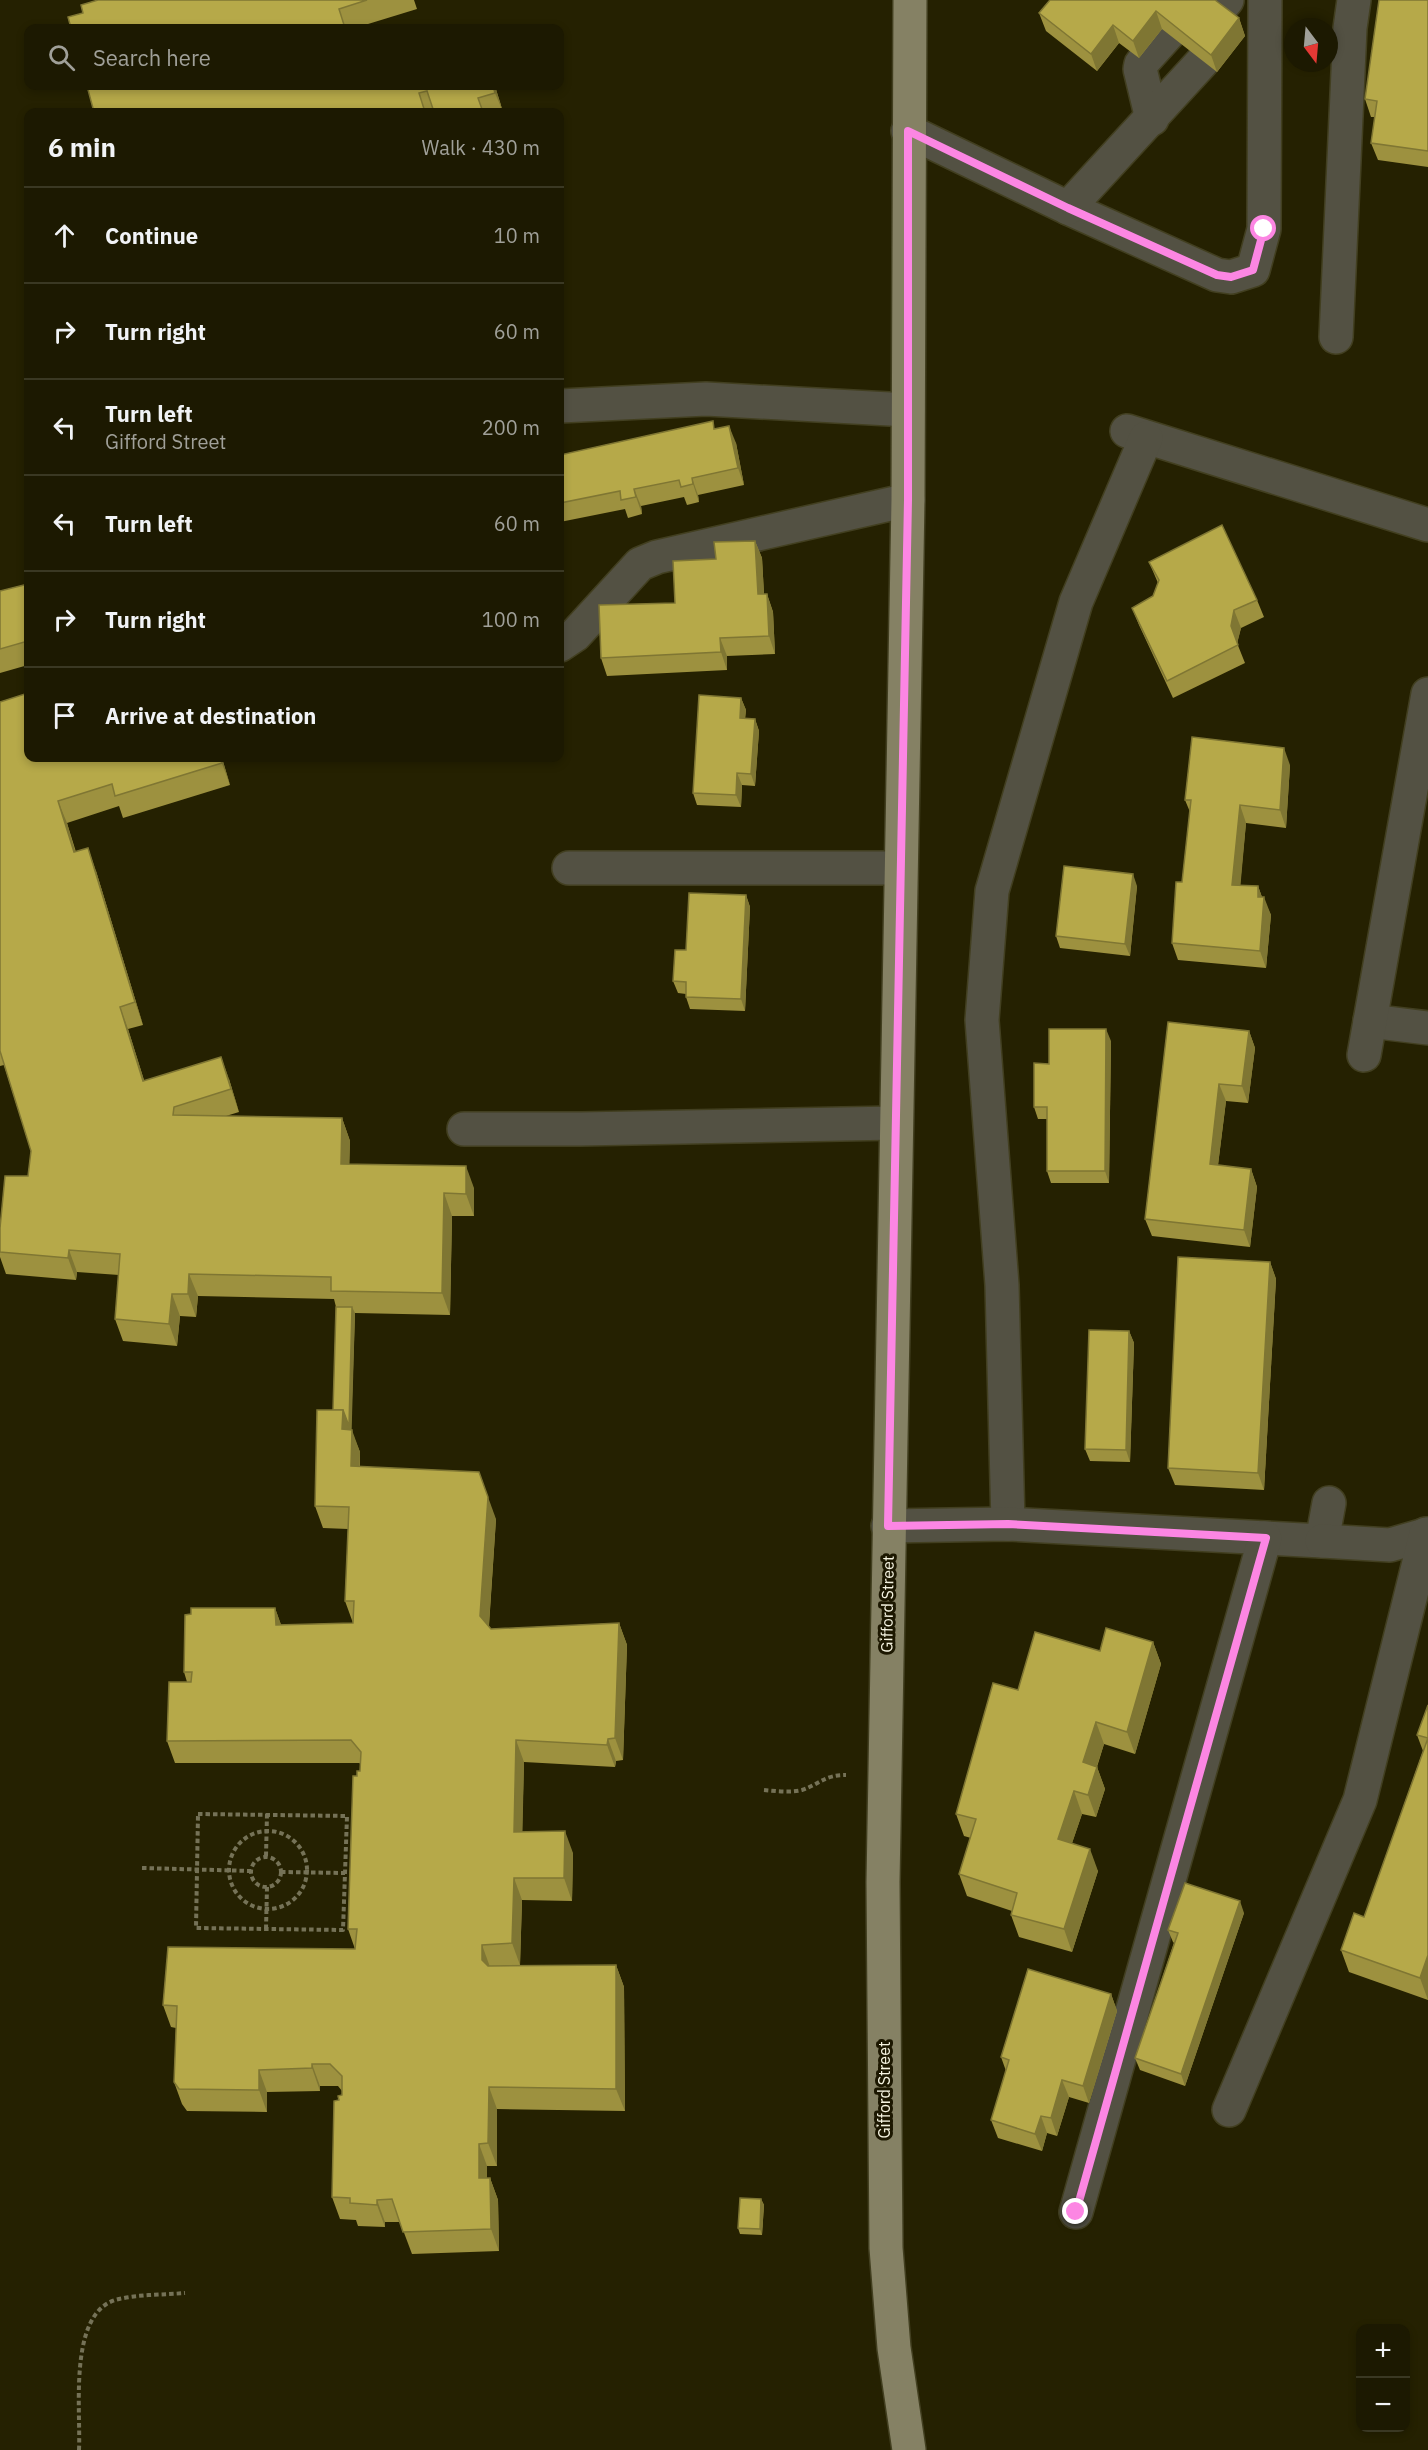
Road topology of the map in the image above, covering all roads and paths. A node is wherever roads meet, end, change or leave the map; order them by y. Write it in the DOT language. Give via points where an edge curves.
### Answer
graph roads {
  1 [pos="910,0"];
  2 [pos="1259,0"];
  3 [pos="1265,0"];
  4 [pos="1354,0"];
  5 [pos="1225,13"];
  6 [pos="1149,106"];
  7 [pos="908,131"];
  8 [pos="1071,210"];
  9 [pos="1336,337"];
  10 [pos="564,406"];
  11 [pos="908,410"];
  12 [pos="908,500"];
  13 [pos="1428,525"];
  14 [pos="564,642"];
  15 [pos="1428,694"];
  16 [pos="569,868"];
  17 [pos="900,868"];
  18 [pos="1370,1021"];
  19 [pos="1428,1028"];
  20 [pos="1364,1055"];
  21 [pos="896,1123"];
  22 [pos="464,1128"];
  23 [pos="1329,1503"];
  24 [pos="1008,1524"];
  25 [pos="888,1526"];
  26 [pos="1427,1534"];
  27 [pos="1266,1538"];
  28 [pos="1322,1541"];
  29 [pos="852,1774"];
  30 [pos="764,1790"];
  31 [pos="267,1814"];
  32 [pos="267,1832"];
  33 [pos="266,1856"];
  34 [pos="142,1868"];
  35 [pos="197,1869"];
  36 [pos="230,1870"];
  37 [pos="251,1871"];
  38 [pos="281,1872"];
  39 [pos="307,1872"];
  40 [pos="345,1873"];
  41 [pos="267,1887"];
  42 [pos="267,1909"];
  43 [pos="266,1929"];
  44 [pos="1229,2110"];
  45 [pos="1076,2212"];
  46 [pos="185,2293"];
  47 [pos="79,2450"];
  48 [pos="909,2450"];
  1 -- 7 [label="main road, Gifford Street"];
  2 -- 5 [label="lane"];
  3 -- 8 [label="lane" via="1264,229 1253,270 1231,277 1217,275"];
  4 -- 9 [label="lane"];
  6 -- 6 [label="lane" via="1185,47 1141,64"];
  6 -- 8 [label="lane"];
  7 -- 8 [label="lane"];
  7 -- 11 [label="main road, Gifford Street"];
  10 -- 11 [label="lane" via="706,399"];
  11 -- 12 [label="main road, Gifford Street"];
  12 -- 14 [label="lane" via="640,564"];
  12 -- 17 [label="main road, Gifford Street"];
  13 -- 24 [label="lane" via="1137,434 1076,602 992,891 982,1020 1002,1285"];
  15 -- 18 [label="lane"];
  16 -- 17 [label="lane"];
  17 -- 21 [label="main road, Gifford Street"];
  18 -- 19 [label="lane"];
  18 -- 20 [label="lane"];
  21 -- 22 [label="lane"];
  21 -- 25 [label="main road, Gifford Street"];
  23 -- 28 [label="lane"];
  24 -- 25 [label="lane"];
  24 -- 27 [label="lane"];
  25 -- 48 [label="main road, Gifford Street" via="883,1882 886,2248 894,2348"];
  26 -- 28 [label="lane" via="1390,1545"];
  26 -- 44 [label="lane" via="1360,1800"];
  27 -- 28 [label="lane"];
  27 -- 45 [label="lane"];
  29 -- 30 [label="path" via="831,1775 793,1791"];
  31 -- 32 [label="path"];
  31 -- 35 [label="path" via="198,1814"];
  31 -- 40 [label="path" via="347,1816"];
  32 -- 33 [label="path"];
  32 -- 36 [label="path" via="244,1840 235,1850"];
  32 -- 39 [label="path" via="281,1833 292,1840 303,1854"];
  33 -- 37 [label="path" via="257,1860"];
  33 -- 38 [label="path" via="276,1860"];
  34 -- 35 [label="path"];
  35 -- 36 [label="path"];
  35 -- 43 [label="path" via="196,1928"];
  36 -- 37 [label="path"];
  36 -- 42 [label="path" via="234,1889 242,1900"];
  37 -- 41 [label="path" via="254,1881"];
  38 -- 39 [label="path"];
  38 -- 41 [label="path" via="276,1884"];
  39 -- 40 [label="path"];
  39 -- 42 [label="path" via="299,1894 279,1908"];
  40 -- 43 [label="path" via="343,1930"];
  41 -- 42 [label="path"];
  42 -- 43 [label="path"];
  46 -- 47 [label="path" via="114,2301 91,2318 81,2354"];
}
